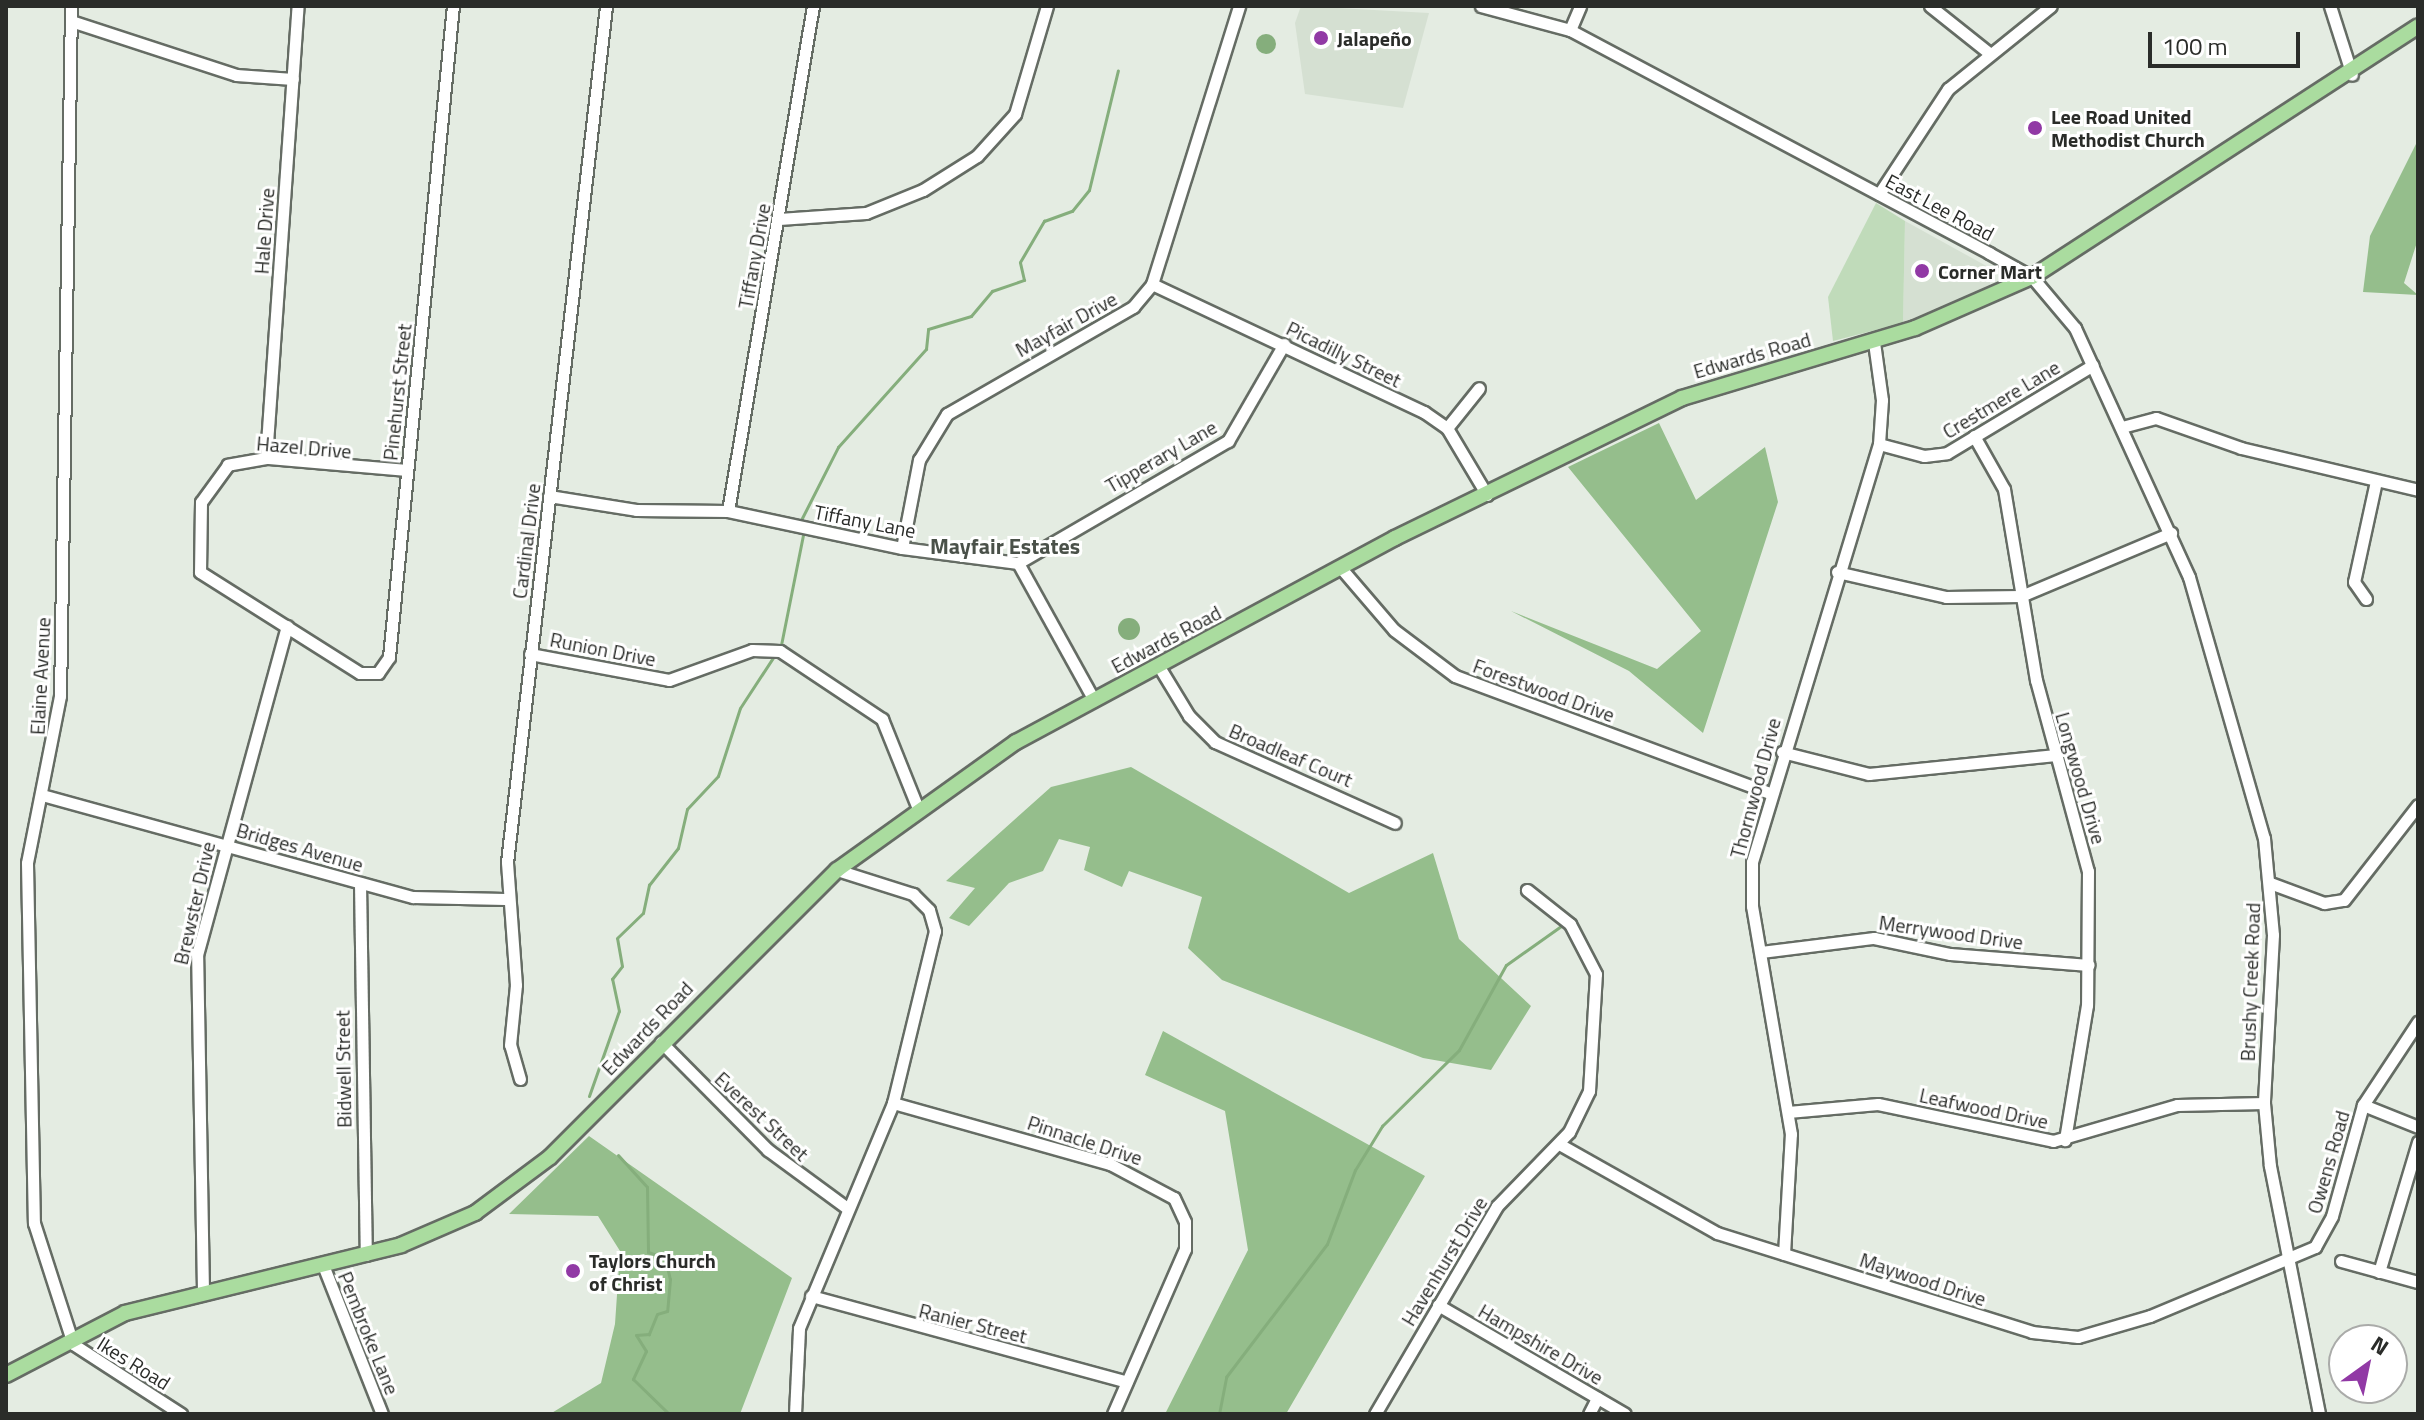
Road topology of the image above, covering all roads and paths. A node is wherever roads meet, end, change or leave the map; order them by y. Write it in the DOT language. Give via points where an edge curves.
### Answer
graph roads {
  1 [pos="71,6"];
  2 [pos="298,6"];
  3 [pos="453,6"];
  4 [pos="606,6"];
  5 [pos="813,6"];
  6 [pos="1047,6"];
  7 [pos="1239,6"];
  8 [pos="1481,6"];
  9 [pos="1580,6"];
  10 [pos="1930,6"];
  11 [pos="2051,6"];
  12 [pos="2330,6"];
  13 [pos="71,21"];
  14 [pos="2418,26"];
  15 [pos="1570,30"];
  16 [pos="1989,53"];
  17 [pos="2352,75"];
  18 [pos="293,79"];
  19 [pos="1879,194"];
  20 [pos="779,219"];
  21 [pos="2032,277"];
  22 [pos="1152,284"];
  23 [pos="1874,342"];
  24 [pos="1284,344"];
  25 [pos="2093,365"];
  26 [pos="1479,388"];
  27 [pos="2122,427"];
  28 [pos="1447,428"];
  29 [pos="1974,436"];
  30 [pos="1879,444"];
  31 [pos="266,458"];
  32 [pos="407,470"];
  33 [pos="2376,481"];
  34 [pos="2418,490"];
  35 [pos="1487,495"];
  36 [pos="549,496"];
  37 [pos="728,511"];
  38 [pos="2171,533"];
  39 [pos="902,548"];
  40 [pos="1018,563"];
  41 [pos="1340,567"];
  42 [pos="1837,572"];
  43 [pos="2021,596"];
  44 [pos="2366,599"];
  45 [pos="287,626"];
  46 [pos="530,654"];
  47 [pos="1158,665"];
  48 [pos="1094,700"];
  49 [pos="1782,752"];
  50 [pos="2055,755"];
  51 [pos="1770,793"];
  52 [pos="42,795"];
  53 [pos="2418,805"];
  54 [pos="917,806"];
  55 [pos="1395,823"];
  56 [pos="226,845"];
  57 [pos="837,870"];
  58 [pos="360,883"];
  59 [pos="2270,883"];
  60 [pos="1527,890"];
  61 [pos="505,899"];
  62 [pos="1761,952"];
  63 [pos="2089,965"];
  64 [pos="2418,1022"];
  65 [pos="661,1042"];
  66 [pos="520,1079"];
  67 [pos="893,1103"];
  68 [pos="2264,1103"];
  69 [pos="2363,1105"];
  70 [pos="1788,1112"];
  71 [pos="2418,1127"];
  72 [pos="2065,1140"];
  73 [pos="2418,1142"];
  74 [pos="1559,1144"];
  75 [pos="847,1208"];
  76 [pos="1784,1254"];
  77 [pos="366,1255"];
  78 [pos="2341,1261"];
  79 [pos="2290,1262"];
  80 [pos="323,1265"];
  81 [pos="2379,1272"];
  82 [pos="2418,1282"];
  83 [pos="203,1291"];
  84 [pos="811,1296"];
  85 [pos="1438,1305"];
  86 [pos="70,1339"];
  87 [pos="6,1375"];
  88 [pos="1127,1382"];
  89 [pos="1597,1398"];
  90 [pos="181,1414"];
  91 [pos="382,1414"];
  92 [pos="795,1414"];
  93 [pos="1113,1414"];
  94 [pos="1375,1414"];
  95 [pos="1589,1414"];
  96 [pos="1625,1414"];
  97 [pos="2319,1414"];
  1 -- 13 [label="street, Elaine Avenue"];
  2 -- 18 [label="street, Hale Drive"];
  3 -- 32 [label="street, Pinehurst Street"];
  4 -- 36 [label="street, Cardinal Drive"];
  5 -- 20 [label="street, Tiffany Drive"];
  6 -- 20 [label="street" via="1015,114 977,156 892,204 839,218"];
  7 -- 22 [label="street, Mayfair Drive"];
  8 -- 15 [label="street, East Lee Road"];
  9 -- 15 [label="street"];
  10 -- 16 [label="street"];
  11 -- 16 [label="street"];
  12 -- 17 [label="street"];
  13 -- 18 [label="street" via="236,75"];
  13 -- 52 [label="street, Elaine Avenue" via="60,696"];
  14 -- 17 [label="main road, Edwards Road"];
  15 -- 19 [label="street, East Lee Road"];
  16 -- 19 [label="street" via="1917,126"];
  17 -- 21 [label="main road, Edwards Road"];
  18 -- 31 [label="street, Hale Drive"];
  19 -- 21 [label="street, East Lee Road"];
  20 -- 37 [label="street, Tiffany Drive"];
  21 -- 23 [label="main road, Edwards Road"];
  21 -- 25 [label="street, East Lee Road" via="2075,328"];
  22 -- 24 [label="street, Picadilly Street"];
  22 -- 39 [label="street, Mayfair Drive" via="1133,307 947,414 919,460"];
  23 -- 30 [label="street, Thornwood Drive" via="1882,400"];
  23 -- 35 [label="main road, Edwards Road" via="1709,385"];
  24 -- 28 [label="street, Picadilly Street"];
  24 -- 40 [label="street, Tipperary Lane" via="1228,441"];
  25 -- 27 [label="street, East Lee Road"];
  25 -- 29 [label="street, Crestmere Lane"];
  26 -- 28 [label="street"];
  27 -- 33 [label="street" via="2156,418 2241,448"];
  27 -- 38 [label="street, Brushy Creek Road"];
  28 -- 35 [label="street"];
  29 -- 30 [label="street, Crestmere Lane" via="1933,457"];
  29 -- 43 [label="street, Longwood Drive" via="2004,489"];
  30 -- 42 [label="street, Thornwood Drive"];
  31 -- 32 [label="street, Hazel Drive"];
  31 -- 45 [label="street, Hazel Drive" via="235,462 210,481 201,502 196,559 212,586"];
  32 -- 45 [label="street, Pinehurst Street" via="385,667 360,673"];
  33 -- 34 [label="street"];
  33 -- 44 [label="street" via="2354,582"];
  35 -- 41 [label="main road, Edwards Road"];
  36 -- 37 [label="street, Tiffany Lane" via="636,510"];
  36 -- 46 [label="street, Cardinal Drive"];
  37 -- 39 [label="street, Tiffany Lane"];
  38 -- 43 [label="street"];
  38 -- 59 [label="street, Brushy Creek Road" via="2252,789"];
  39 -- 40 [label="street, Tiffany Lane"];
  40 -- 48 [label="street"];
  41 -- 47 [label="main road, Edwards Road"];
  41 -- 51 [label="street, Forestwood Drive" via="1394,630 1455,676"];
  42 -- 43 [label="street" via="1924,594"];
  42 -- 49 [label="street, Thornwood Drive"];
  43 -- 50 [label="street, Longwood Drive"];
  45 -- 56 [label="street, Brewster Drive"];
  46 -- 54 [label="street, Runion Drive" via="669,680 752,650 780,651 882,719"];
  46 -- 61 [label="street, Cardinal Drive"];
  47 -- 48 [label="main road, Edwards Road"];
  47 -- 55 [label="street, Broadleaf Court" via="1189,716 1215,742"];
  48 -- 54 [label="main road, Edwards Road"];
  49 -- 50 [label="street" via="1869,774"];
  49 -- 51 [label="street, Thornwood Drive"];
  50 -- 63 [label="street, Longwood Drive" via="2088,871"];
  51 -- 62 [label="street, Thornwood Drive" via="1751,882"];
  52 -- 56 [label="street, Bridges Avenue"];
  52 -- 86 [label="street, Elaine Avenue" via="27,863 34,1223"];
  53 -- 59 [label="street" via="2344,900 2324,903"];
  54 -- 57 [label="main road, Edwards Road"];
  56 -- 58 [label="street, Bridges Avenue"];
  56 -- 83 [label="street, Brewster Drive" via="195,980"];
  57 -- 65 [label="main road, Edwards Road"];
  57 -- 67 [label="street" via="913,894 933,919"];
  58 -- 61 [label="street, Bridges Avenue" via="441,902"];
  58 -- 77 [label="street, Bidwell Street"];
  59 -- 68 [label="street, Brushy Creek Road"];
  60 -- 74 [label="street, Havenhurst Drive" via="1577,933 1599,988 1589,1091"];
  61 -- 66 [label="street, Cardinal Drive" via="516,985 510,1045"];
  62 -- 63 [label="street, Merrywood Drive" via="1874,938 1950,954"];
  62 -- 70 [label="street, Thornwood Drive"];
  63 -- 72 [label="street, Longwood Drive"];
  64 -- 69 [label="street, Owens Road"];
  65 -- 75 [label="street, Everest Street" via="768,1150"];
  65 -- 77 [label="main road, Edwards Road" via="503,1194 432,1234"];
  67 -- 75 [label="street"];
  67 -- 88 [label="street, Pinnacle Drive" via="1110,1164 1174,1198 1185,1222 1185,1249"];
  68 -- 72 [label="street, Leafwood Drive" via="2177,1105"];
  68 -- 79 [label="street, Brushy Creek Road"];
  69 -- 71 [label="street"];
  69 -- 79 [label="street, Owens Road" via="2325,1235"];
  70 -- 72 [label="street, Leafwood Drive" via="1878,1104 2020,1137"];
  70 -- 76 [label="street, Thornwood Drive" via="1793,1160"];
  73 -- 81 [label="street"];
  74 -- 76 [label="street, Maywood Drive" via="1696,1223"];
  74 -- 85 [label="street, Havenhurst Drive" via="1497,1206"];
  75 -- 84 [label="street"];
  76 -- 79 [label="street, Maywood Drive" via="2065,1337 2122,1326"];
  77 -- 80 [label="main road, Edwards Road"];
  78 -- 81 [label="street"];
  79 -- 97 [label="street, Brushy Creek Road"];
  80 -- 83 [label="main road, Edwards Road"];
  80 -- 91 [label="street, Pembroke Lane"];
  81 -- 82 [label="street"];
  83 -- 86 [label="main road, Edwards Road" via="125,1313"];
  84 -- 88 [label="street, Ranier Street"];
  84 -- 92 [label="street" via="795,1344"];
  85 -- 89 [label="street, Hampshire Drive"];
  85 -- 94 [label="street, Havenhurst Drive"];
  86 -- 87 [label="main road, Edwards Road"];
  86 -- 90 [label="street, Ikes Road"];
  88 -- 93 [label="street, Pinnacle Drive"];
  89 -- 95 [label="street"];
  89 -- 96 [label="street, Hampshire Drive"];
}
